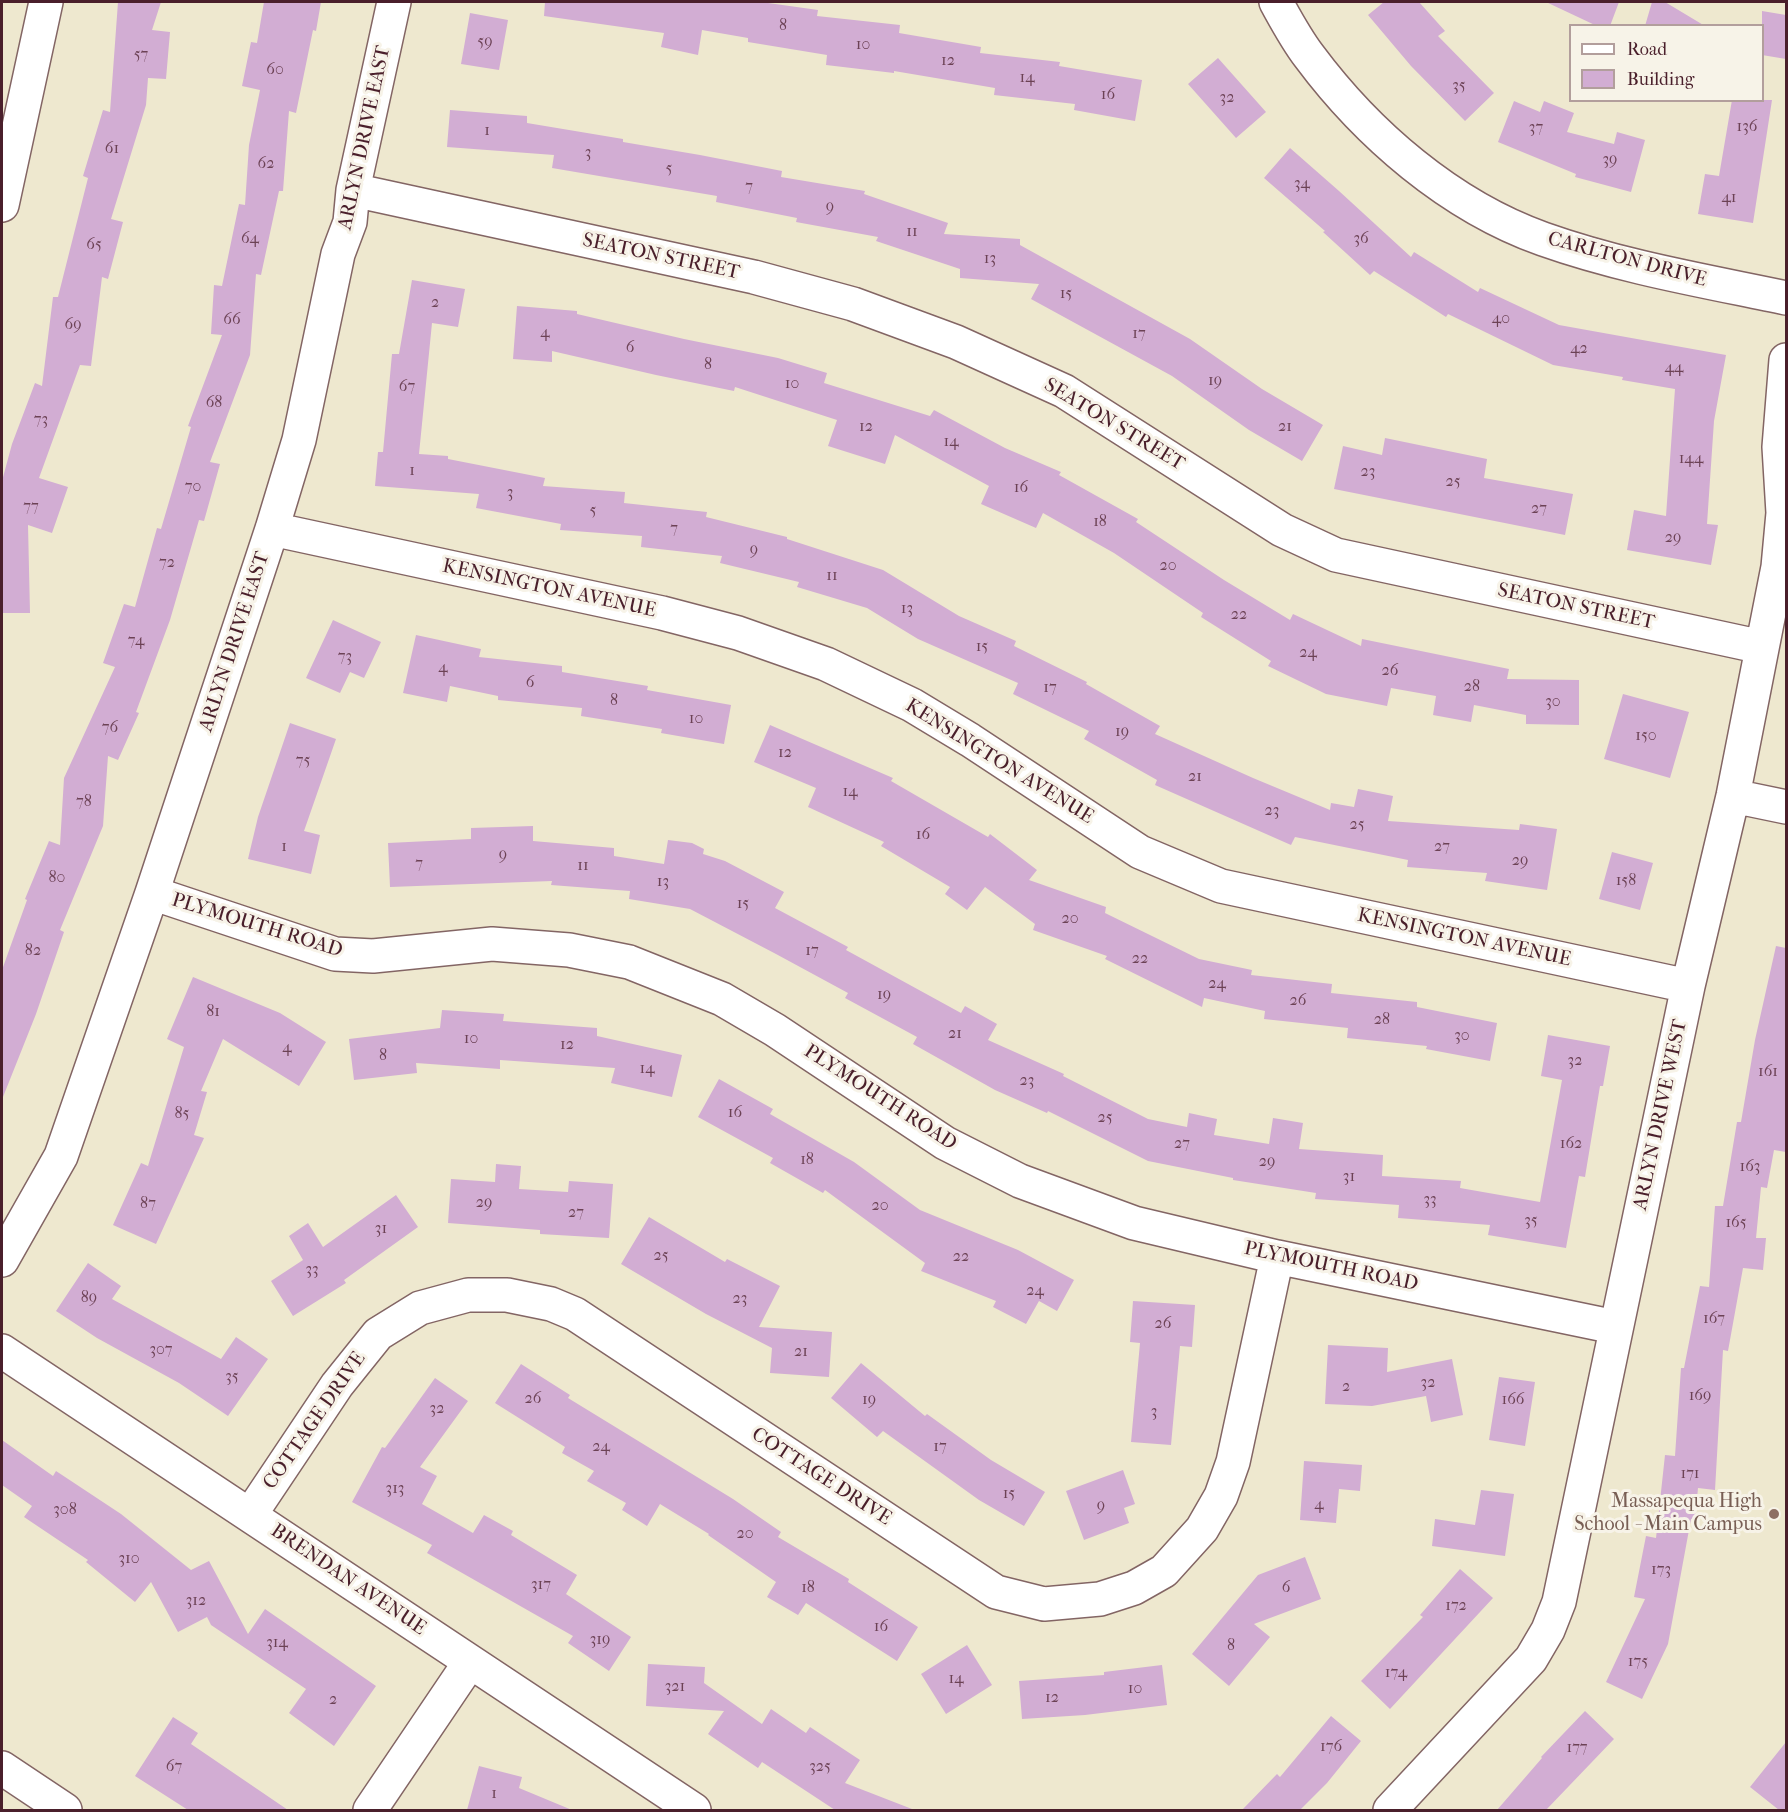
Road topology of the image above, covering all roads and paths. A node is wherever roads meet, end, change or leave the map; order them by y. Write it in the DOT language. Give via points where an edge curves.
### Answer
graph roads {
  1 [pos="46,2"];
  2 [pos="394,2"];
  3 [pos="1276,2"];
  4 [pos="353,190"];
  5 [pos="2,205"];
  6 [pos="1786,298"];
  7 [pos="1786,360"];
  8 [pos="272,528"];
  9 [pos="1762,647"];
  10 [pos="1733,796"];
  11 [pos="1786,807"];
  12 [pos="152,893"];
  13 [pos="1688,986"];
  14 [pos="1277,1257"];
  15 [pos="2,1260"];
  16 [pos="1616,1327"];
  17 [pos="2,1351"];
  18 [pos="250,1515"];
  19 [pos="470,1662"];
  20 [pos="2,1768"];
  21 [pos="66,1810"];
  22 [pos="370,1810"];
  23 [pos="694,1810"];
  24 [pos="1390,1810"];
  1 -- 5 [label="street"];
  2 -- 4 [label="street, ARLYN DRIVE EAST"];
  3 -- 6 [label="street, CARLTON DRIVE" via="1307,54 1350,108 1423,174 1493,217 1542,238 1618,262"];
  4 -- 8 [label="street, ARLYN DRIVE EAST" via="350,222 338,254 298,440"];
  4 -- 9 [label="street, SEATON STREET" via="754,277 853,304 956,342 1064,391 1282,530 1336,555"];
  7 -- 9 [label="street, ARLYN DRIVE WEST" via="1779,447 1783,513 1778,567"];
  8 -- 12 [label="street, ARLYN DRIVE EAST"];
  8 -- 13 [label="street, KENSINGTON AVENUE" via="662,613 738,633 826,664 912,705 961,734 1140,852 1221,886"];
  9 -- 10 [label="street, ARLYN DRIVE WEST"];
  10 -- 11 [label="street"];
  10 -- 13 [label="street, ARLYN DRIVE WEST"];
  12 -- 14 [label="street, PLYMOUTH ROAD" via="334,954 374,956 492,944 569,950 629,962 722,999 945,1143 1020,1181 1134,1223"];
  12 -- 15 [label="street, ARLYN DRIVE EAST" via="61,1156"];
  13 -- 16 [label="street, ARLYN DRIVE WEST"];
  14 -- 16 [label="street, PLYMOUTH ROAD"];
  14 -- 18 [label="street, COTTAGE DRIVE" via="1233,1462 1221,1496 1202,1529 1164,1571 1134,1588 1100,1599 1044,1604 996,1592 575,1314 551,1304 507,1295 468,1294 420,1308 378,1334 336,1385"];
  16 -- 24 [label="street, ARLYN DRIVE WEST" via="1559,1602 1548,1630 1531,1659"];
  17 -- 18 [label="street, BRENDAN AVENUE"];
  18 -- 19 [label="street, BRENDAN AVENUE"];
  19 -- 22 [label="street"];
  19 -- 23 [label="street, BRENDAN AVENUE"];
  20 -- 21 [label="street"];
}
